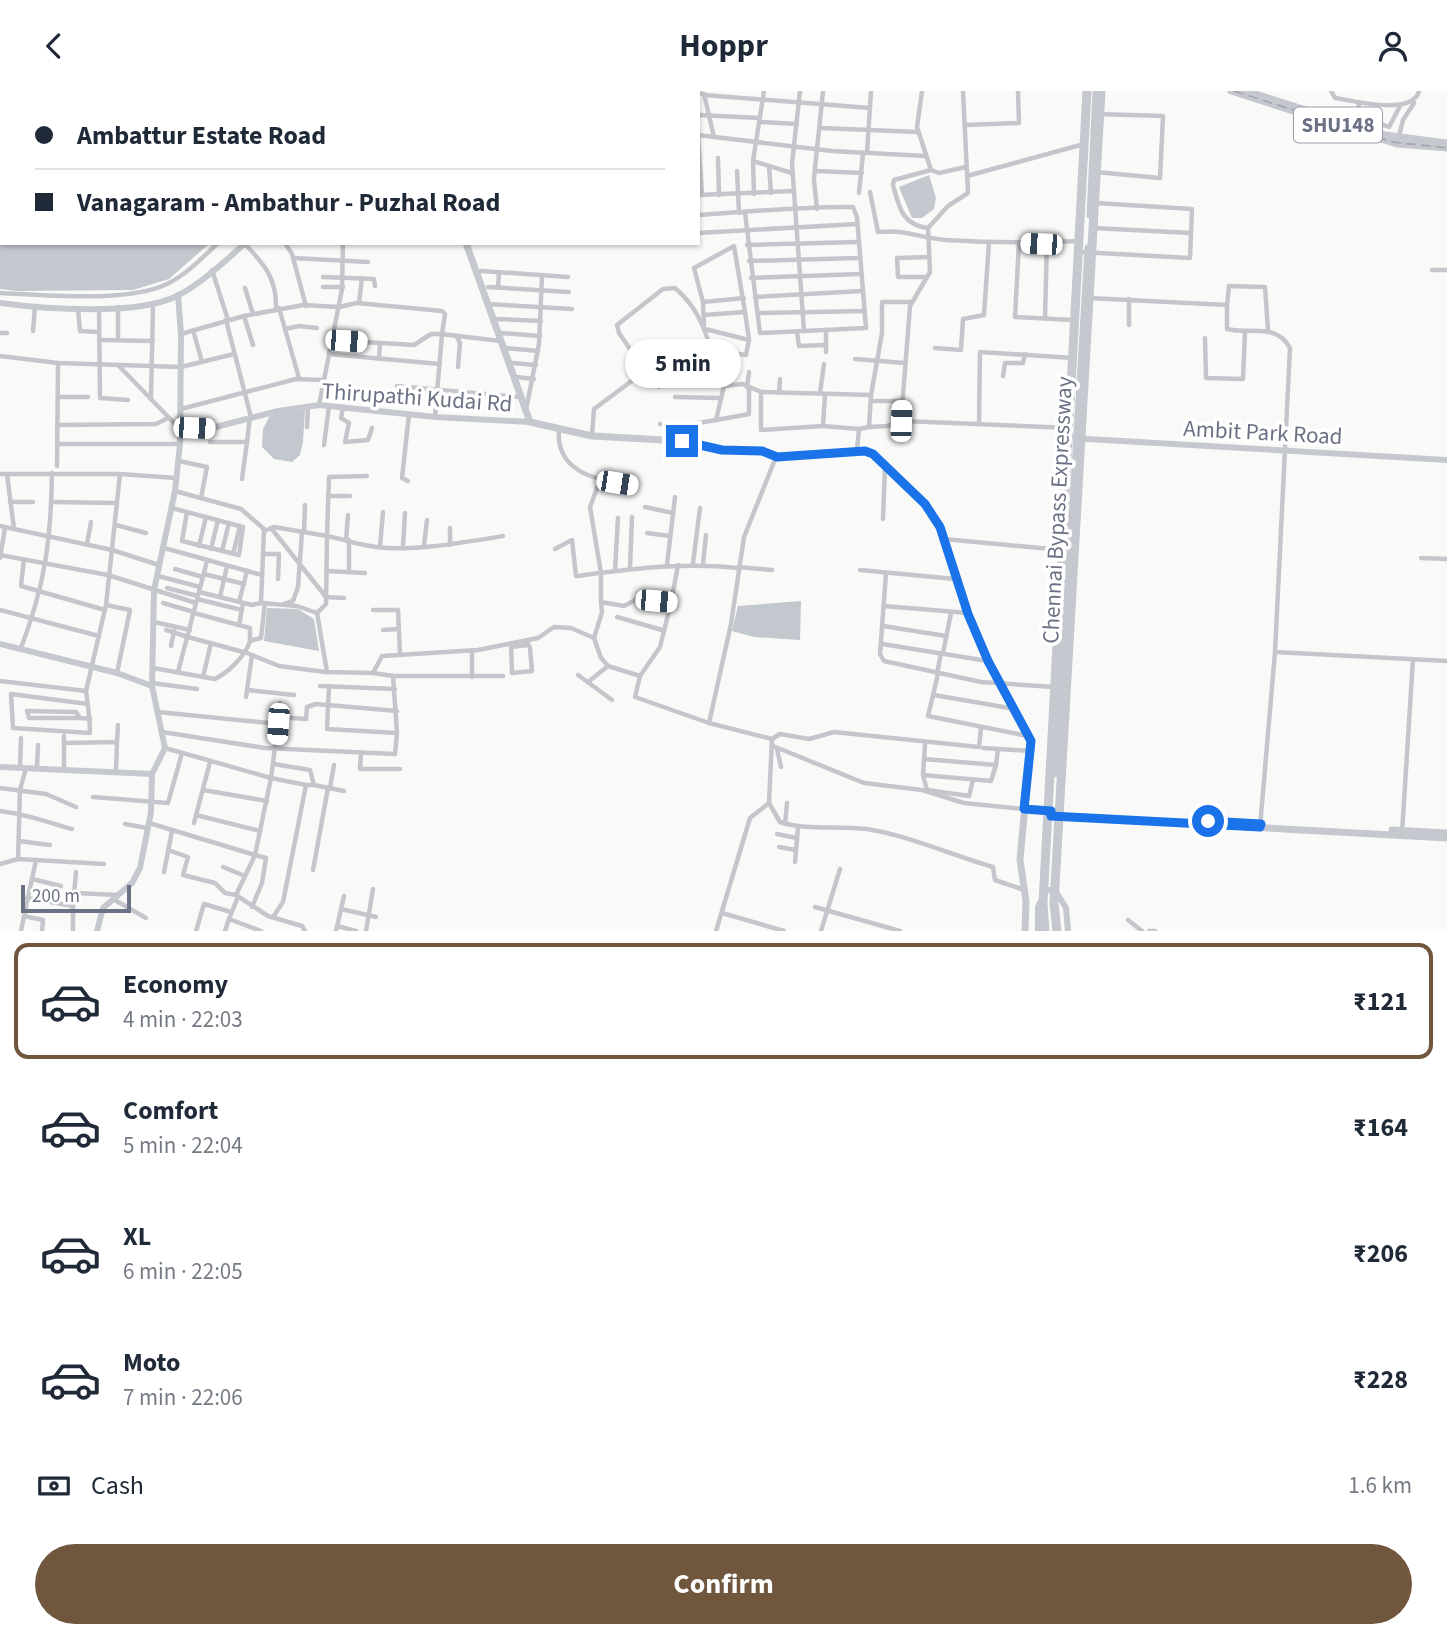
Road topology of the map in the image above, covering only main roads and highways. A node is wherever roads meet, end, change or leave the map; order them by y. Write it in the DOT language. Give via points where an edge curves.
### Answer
graph roads {
  1 [pos="1089,91"];
  2 [pos="1098,91"];
  3 [pos="1231,91"];
  4 [pos="1246,91"];
  5 [pos="1261,94"];
  6 [pos="1398,141"];
  7 [pos="1090,143"];
  8 [pos="1444,145"];
  9 [pos="467,245"];
  10 [pos="1084,252"];
  11 [pos="1073,439"];
  12 [pos="1024,809"];
  13 [pos="1052,813"];
  14 [pos="1402,833"];
  15 [pos="1447,833"];
  16 [pos="1447,838"];
  17 [pos="1049,890"];
  18 [pos="1025,931"];
  19 [pos="1045,931"];
  20 [pos="1057,931"];
  1 -- 7 [label="main road"];
  1 -- 19 [label="highway, Chennai Bypass Expressway"];
  2 -- 7 [label="main road"];
  2 -- 20 [label="highway, Chennai Bypass Expressway" via="1054,902"];
  3 -- 6 [label="main road, SHU148"];
  4 -- 5 [label="main road, SHU148"];
  5 -- 6 [label="main road, SHU148"];
  6 -- 8 [label="main road, SHU148"];
  7 -- 10 [label="main road" via="1089,228"];
  7 -- 10 [label="main road" via="1081,241"];
  9 -- 12 [label="main road" via="530,422 592,436 682,441 777,457 857,450 873,454 885,465 934,515 988,661 1030,736"];
  10 -- 11 [label="main road"];
  10 -- 11 [label="main road" via="1074,359"];
  11 -- 13 [label="main road"];
  12 -- 13 [label="main road"];
  12 -- 18 [label="main road" via="1020,860"];
  13 -- 14 [label="main road"];
  13 -- 17 [label="main road"];
  14 -- 15 [label="main road"];
  14 -- 16 [label="main road"];
}
